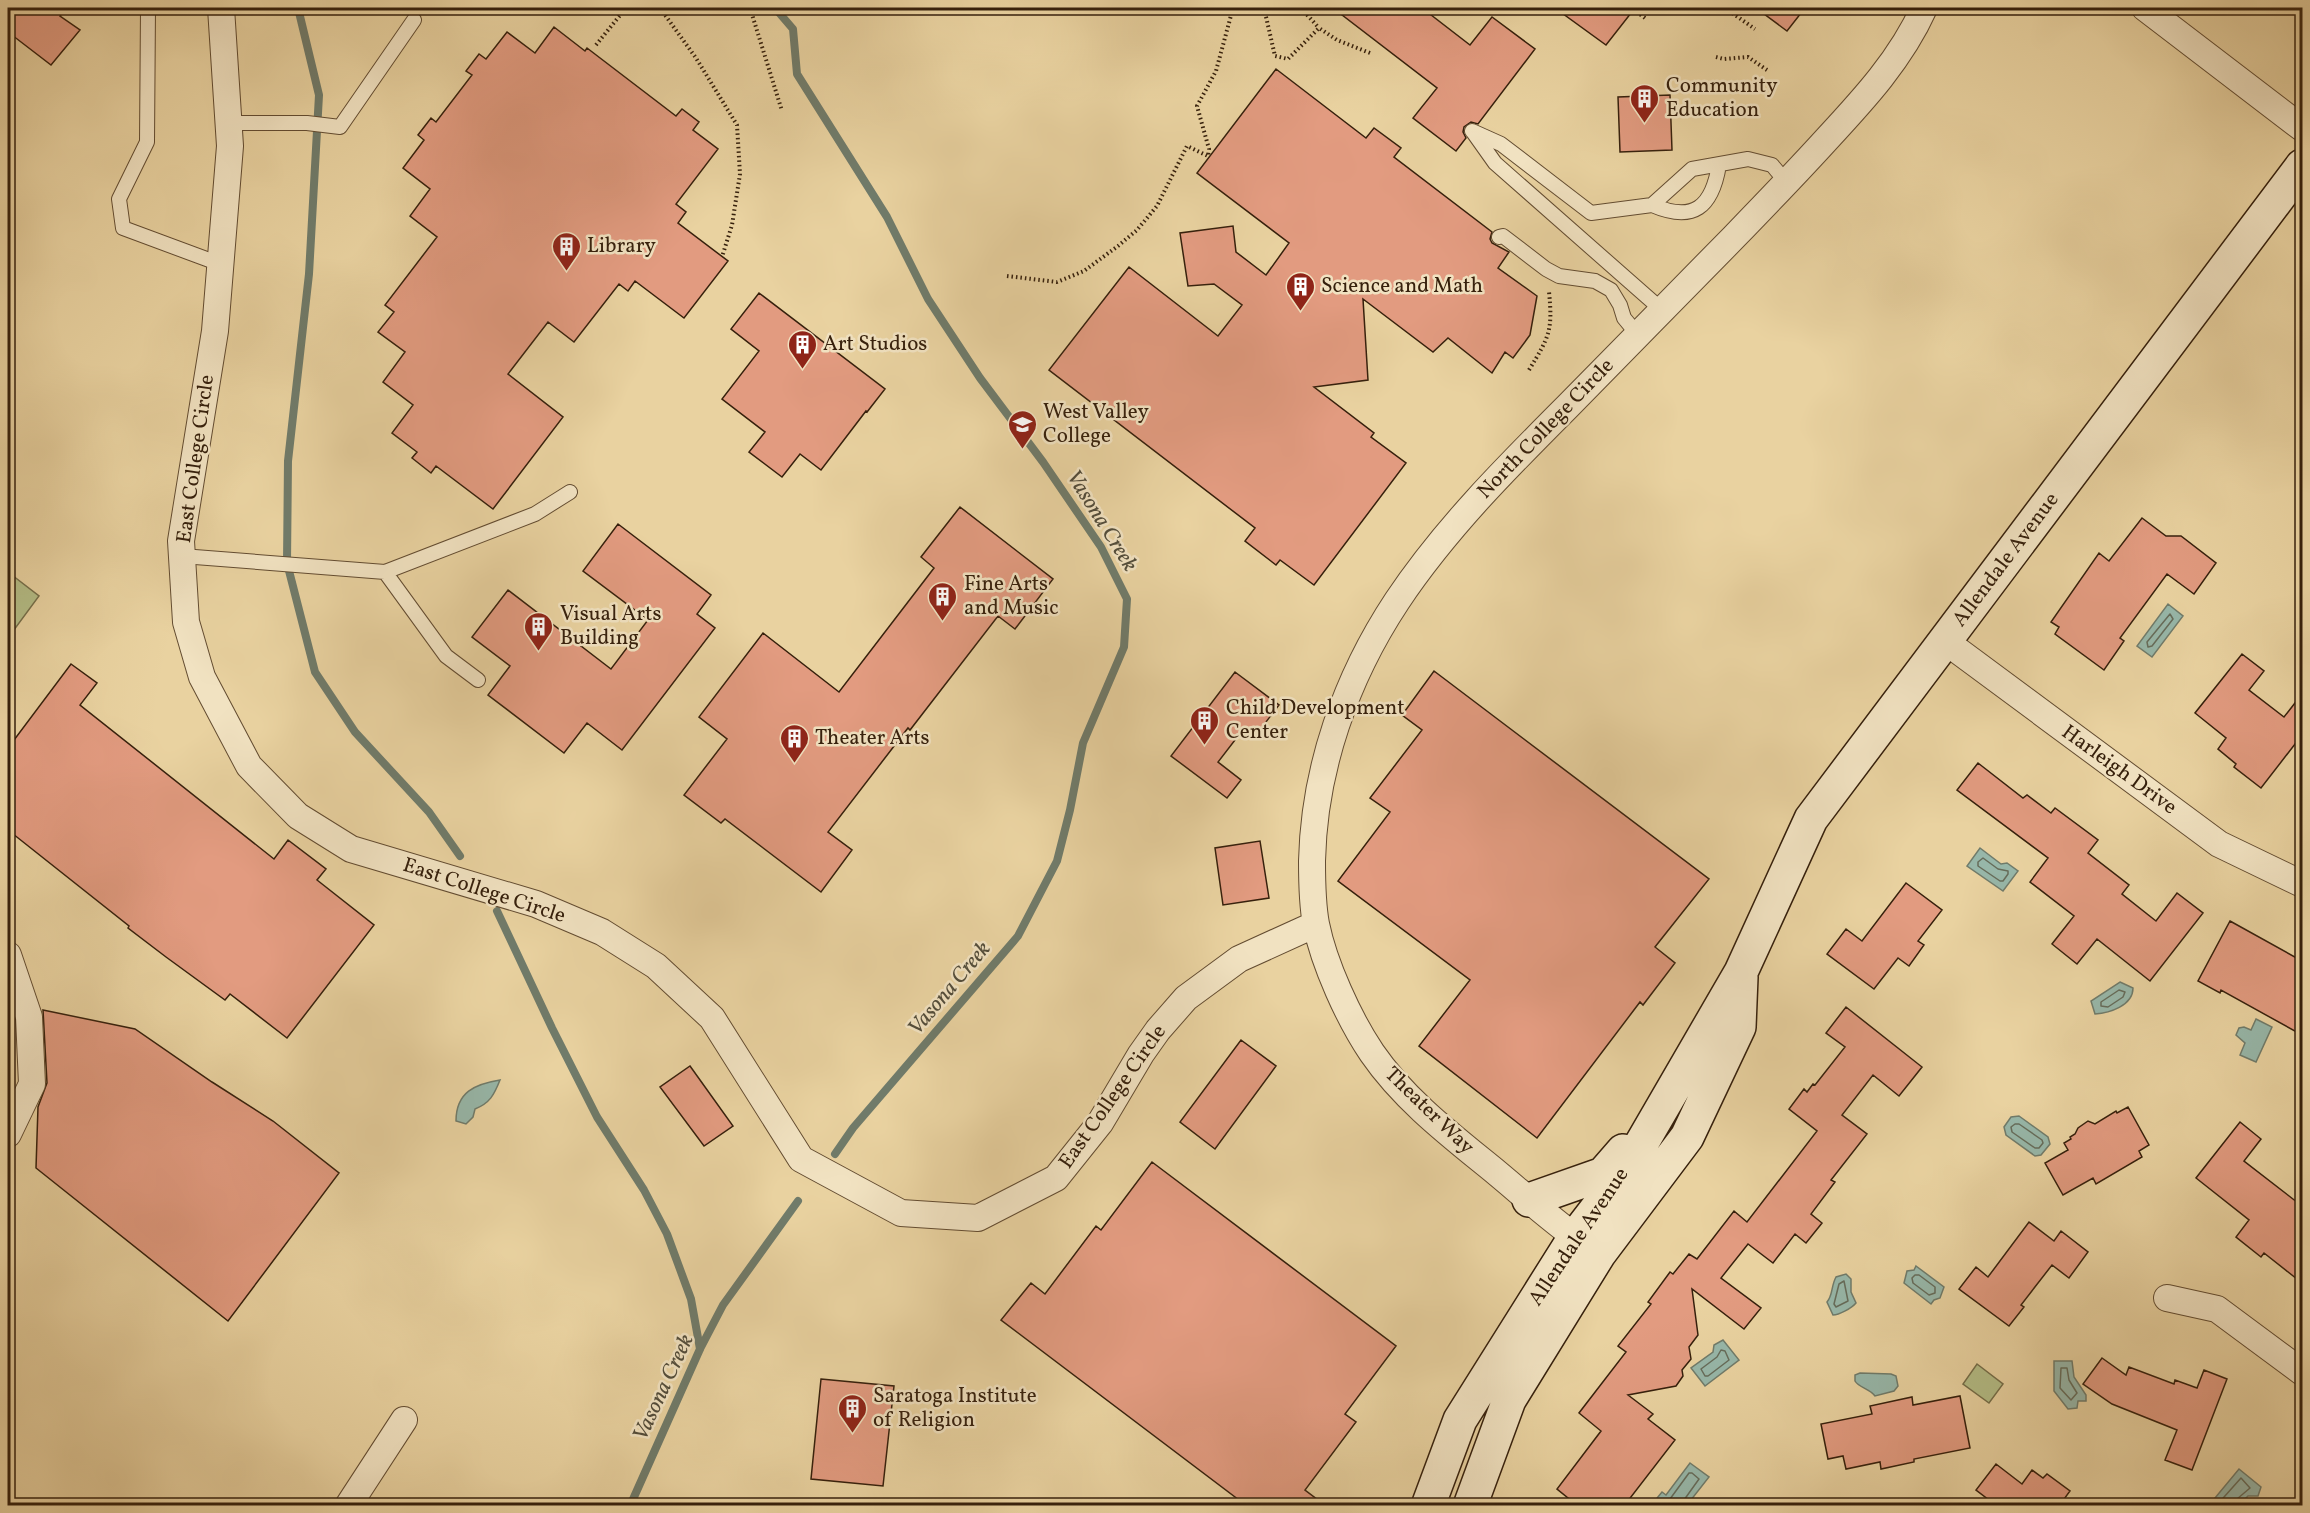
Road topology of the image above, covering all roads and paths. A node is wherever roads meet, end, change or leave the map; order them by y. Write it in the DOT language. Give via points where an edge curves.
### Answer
graph roads {
  1 [pos="148,8"];
  2 [pos="221,8"];
  3 [pos="626,8"];
  4 [pos="660,8"];
  5 [pos="750,8"];
  6 [pos="1233,8"];
  7 [pos="1264,8"];
  8 [pos="1301,8"];
  9 [pos="1643,8"];
  10 [pos="1678,8"];
  11 [pos="1696,8"];
  12 [pos="1725,8"];
  13 [pos="1924,8"];
  14 [pos="2145,8"];
  15 [pos="1633,9"];
  16 [pos="1638,13"];
  17 [pos="1645,18"];
  18 [pos="414,21"];
  19 [pos="1320,28"];
  20 [pos="1755,29"];
  21 [pos="596,45"];
  22 [pos="1370,53"];
  23 [pos="1716,57"];
  24 [pos="1767,70"];
  25 [pos="782,111"];
  26 [pos="229,123"];
  27 [pos="2302,128"];
  28 [pos="1719,165"];
  29 [pos="2302,166"];
  30 [pos="1787,183"];
  31 [pos="1652,205"];
  32 [pos="1499,237"];
  33 [pos="722,257"];
  34 [pos="220,264"];
  35 [pos="1552,273"];
  36 [pos="1007,276"];
  37 [pos="1662,310"];
  38 [pos="1638,335"];
  39 [pos="1529,370"];
  40 [pos="570,492"];
  41 [pos="182,556"];
  42 [pos="385,572"];
  43 [pos="1945,641"];
  44 [pos="478,680"];
  45 [pos="2302,884"];
  46 [pos="1316,924"];
  47 [pos="8,955"];
  48 [pos="1741,972"];
  49 [pos="1662,1106"];
  50 [pos="8,1134"];
  51 [pos="1529,1200"];
  52 [pos="1587,1246"];
  53 [pos="2167,1298"];
  54 [pos="2302,1372"];
  55 [pos="404,1420"];
  56 [pos="348,1506"];
  57 [pos="1428,1506"];
  58 [pos="1470,1506"];
  1 -- 34 [label="lane" via="147,142 119,199 123,228"];
  2 -- 26 [label="street, East College Circle"];
  3 -- 21 [label="path"];
  4 -- 33 [label="path" via="736,125 740,174"];
  5 -- 25 [label="path"];
  6 -- 36 [label="path" via="1216,71 1197,106 1208,156 1187,146 1157,206 1137,231 1084,271 1057,282"];
  7 -- 19 [label="path" via="1275,56 1288,59"];
  8 -- 19 [label="path"];
  9 -- 16 [label="path"];
  10 -- 11 [label="path"];
  12 -- 20 [label="path"];
  13 -- 30 [label="street, North College Circle" via="1915,29 1878,82"];
  14 -- 27 [label="street"];
  15 -- 16 [label="path"];
  16 -- 17 [label="path"];
  18 -- 26 [label="lane" via="340,127"];
  19 -- 22 [label="path" via="1337,40"];
  23 -- 24 [label="path" via="1748,57"];
  26 -- 34 [label="street, East College Circle"];
  28 -- 30 [label="lane" via="1748,159 1772,165"];
  28 -- 31 [label="lane" via="1692,169"];
  28 -- 31 [label="lane" via="1706,203 1687,214 1667,212"];
  29 -- 43 [label="street, Allendale Avenue"];
  30 -- 37 [label="street, North College Circle"];
  31 -- 37 [label="lane" via="1591,213 1501,144 1472,131 1495,163"];
  32 -- 35 [label="lane" via="1503,236"];
  34 -- 41 [label="street, East College Circle" via="215,331 181,542"];
  35 -- 38 [label="lane" via="1595,281 1611,290 1624,318"];
  35 -- 39 [label="path" via="1552,322 1546,342"];
  37 -- 38 [label="street, North College Circle"];
  38 -- 46 [label="street, North College Circle" via="1444,537 1395,603 1365,657 1336,727 1317,795 1312,885"];
  40 -- 42 [label="lane" via="535,514"];
  41 -- 42 [label="lane"];
  41 -- 46 [label="street, East College Circle" via="186,622 202,677 249,766 298,816 351,849 536,904 602,932 656,966 712,1018 801,1160 900,1213 978,1218 1056,1178 1100,1123 1158,1030 1186,998 1239,958"];
  42 -- 44 [label="lane" via="446,656"];
  43 -- 45 [label="street, Harleigh Drive" via="2219,844"];
  43 -- 48 [label="street, Allendale Avenue" via="1811,819"];
  46 -- 51 [label="street, Theater Way" via="1350,1014 1371,1052 1405,1093"];
  47 -- 50 [label="street" via="29,1017 32,1084"];
  48 -- 49 [label="street, Allendale Avenue"];
  48 -- 52 [label="street, Allendale Avenue" via="1739,1027 1687,1137"];
  49 -- 51 [label="street" via="1603,1174"];
  49 -- 52 [label="street, Allendale Avenue"];
  51 -- 52 [label="street, Theater Way"];
  52 -- 57 [label="street, Allendale Avenue" via="1460,1420"];
  52 -- 58 [label="street, Allendale Avenue" via="1509,1400"];
  53 -- 54 [label="street" via="2217,1309"];
  55 -- 56 [label="street"];
}
